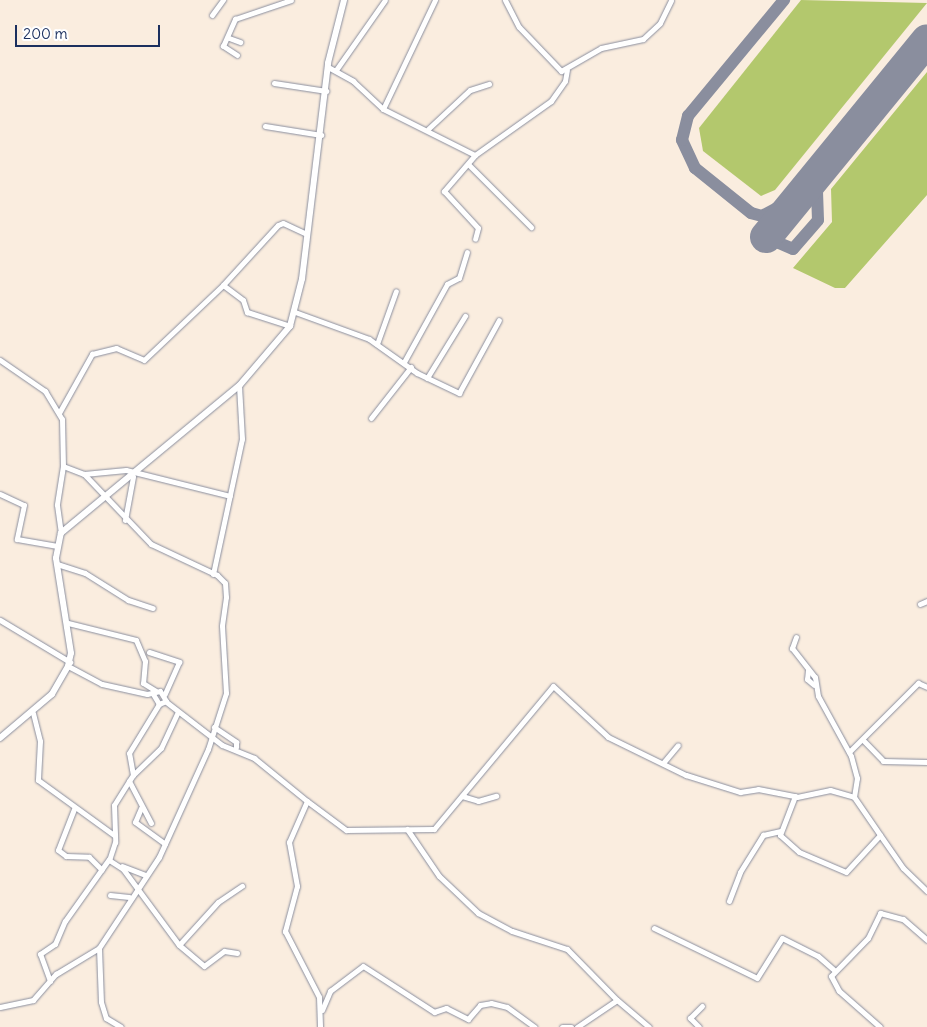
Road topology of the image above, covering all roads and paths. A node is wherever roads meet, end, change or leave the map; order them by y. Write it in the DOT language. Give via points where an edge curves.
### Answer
graph roads {
  1 [pos="223,0"];
  2 [pos="291,0"];
  3 [pos="344,0"];
  4 [pos="385,0"];
  5 [pos="435,0"];
  6 [pos="505,0"];
  7 [pos="670,0"];
  8 [pos="212,15"];
  9 [pos="229,38"];
  10 [pos="240,42"];
  11 [pos="237,55"];
  12 [pos="328,67"];
  13 [pos="336,70"];
  14 [pos="567,70"];
  15 [pos="274,83"];
  16 [pos="489,84"];
  17 [pos="326,91"];
  18 [pos="383,109"];
  19 [pos="265,126"];
  20 [pos="428,129"];
  21 [pos="322,135"];
  22 [pos="475,155"];
  23 [pos="469,165"];
  24 [pos="531,227"];
  25 [pos="306,234"];
  26 [pos="475,239"];
  27 [pos="467,252"];
  28 [pos="223,285"];
  29 [pos="396,291"];
  30 [pos="294,312"];
  31 [pos="465,316"];
  32 [pos="499,320"];
  33 [pos="290,326"];
  34 [pos="376,344"];
  35 [pos="0,360"];
  36 [pos="404,362"];
  37 [pos="411,367"];
  38 [pos="427,378"];
  39 [pos="239,386"];
  40 [pos="59,413"];
  41 [pos="371,418"];
  42 [pos="63,466"];
  43 [pos="84,474"];
  44 [pos="135,476"];
  45 [pos="0,494"];
  46 [pos="106,496"];
  47 [pos="230,496"];
  48 [pos="125,520"];
  49 [pos="61,533"];
  50 [pos="57,546"];
  51 [pos="57,564"];
  52 [pos="213,574"];
  53 [pos="927,601"];
  54 [pos="920,604"];
  55 [pos="153,608"];
  56 [pos="0,620"];
  57 [pos="68,623"];
  58 [pos="796,637"];
  59 [pos="140,648"];
  60 [pos="149,652"];
  61 [pos="144,658"];
  62 [pos="69,664"];
  63 [pos="927,687"];
  64 [pos="154,693"];
  65 [pos="165,694"];
  66 [pos="166,701"];
  67 [pos="159,704"];
  68 [pos="178,712"];
  69 [pos="33,713"];
  70 [pos="214,727"];
  71 [pos="212,735"];
  72 [pos="0,738"];
  73 [pos="863,740"];
  74 [pos="678,745"];
  75 [pos="236,747"];
  76 [pos="849,752"];
  77 [pos="927,762"];
  78 [pos="663,763"];
  79 [pos="133,775"];
  80 [pos="129,781"];
  81 [pos="462,796"];
  82 [pos="496,796"];
  83 [pos="854,797"];
  84 [pos="796,798"];
  85 [pos="307,801"];
  86 [pos="141,808"];
  87 [pos="74,809"];
  88 [pos="151,823"];
  89 [pos="407,829"];
  90 [pos="781,831"];
  91 [pos="880,835"];
  92 [pos="115,836"];
  93 [pos="165,844"];
  94 [pos="109,859"];
  95 [pos="119,866"];
  96 [pos="102,870"];
  97 [pos="146,875"];
  98 [pos="242,886"];
  99 [pos="135,888"];
  100 [pos="927,891"];
  101 [pos="110,895"];
  102 [pos="129,897"];
  103 [pos="728,901"];
  104 [pos="654,928"];
  105 [pos="927,940"];
  106 [pos="179,945"];
  107 [pos="99,948"];
  108 [pos="237,953"];
  109 [pos="834,970"];
  110 [pos="50,982"];
  111 [pos="617,1000"];
  112 [pos="702,1006"];
  113 [pos="0,1008"];
  114 [pos="322,1010"];
  115 [pos="525,1026"];
  116 [pos="121,1027"];
  117 [pos="320,1027"];
  118 [pos="535,1027"];
  119 [pos="562,1027"];
  120 [pos="571,1027"];
  121 [pos="577,1027"];
  122 [pos="649,1027"];
  123 [pos="699,1027"];
  124 [pos="880,1027"];
  1 -- 8 [label="street"];
  2 -- 9 [label="street" via="238,16"];
  3 -- 12 [label="street"];
  4 -- 13 [label="street"];
  5 -- 18 [label="street"];
  6 -- 14 [label="street" via="519,27 551,64"];
  7 -- 14 [label="street" via="663,20 643,39 601,48"];
  9 -- 10 [label="street"];
  9 -- 11 [label="street" via="223,46"];
  12 -- 13 [label="street"];
  12 -- 17 [label="street"];
  13 -- 18 [label="street"];
  14 -- 22 [label="street" via="565,81 551,101"];
  15 -- 17 [label="street"];
  16 -- 20 [label="street" via="470,90"];
  17 -- 21 [label="street"];
  18 -- 20 [label="street"];
  19 -- 21 [label="street"];
  20 -- 22 [label="street"];
  21 -- 25 [label="street"];
  22 -- 23 [label="street"];
  23 -- 24 [label="street"];
  23 -- 26 [label="street" via="444,191 478,228"];
  25 -- 28 [label="street" via="283,223 278,225"];
  25 -- 30 [label="street"];
  27 -- 36 [label="street" via="459,278 447,284"];
  28 -- 33 [label="street" via="242,300 247,312"];
  28 -- 40 [label="street" via="144,360 116,348 92,354"];
  29 -- 34 [label="street"];
  30 -- 33 [label="street"];
  30 -- 34 [label="street"];
  31 -- 38 [label="street"];
  32 -- 38 [label="street" via="459,393"];
  33 -- 39 [label="street"];
  34 -- 36 [label="street"];
  35 -- 40 [label="street" via="40,386"];
  36 -- 37 [label="street"];
  37 -- 38 [label="street"];
  37 -- 41 [label="street"];
  39 -- 44 [label="street"];
  39 -- 47 [label="street" via="243,428"];
  40 -- 42 [label="street"];
  42 -- 43 [label="street"];
  42 -- 49 [label="street" via="56,504"];
  43 -- 44 [label="street" via="105,469"];
  43 -- 46 [label="street"];
  44 -- 46 [label="street"];
  44 -- 47 [label="street"];
  44 -- 48 [label="street"];
  45 -- 50 [label="street" via="24,505 16,539"];
  46 -- 48 [label="street"];
  46 -- 49 [label="street"];
  47 -- 52 [label="street"];
  48 -- 52 [label="street" via="151,544"];
  49 -- 50 [label="street"];
  50 -- 51 [label="street"];
  51 -- 55 [label="street" via="85,573 128,600"];
  51 -- 57 [label="street"];
  52 -- 70 [label="street" via="225,583 226,597 222,626 226,693"];
  53 -- 54 [label="street"];
  56 -- 62 [label="street"];
  57 -- 59 [label="street" via="122,634 136,640"];
  57 -- 62 [label="street"];
  58 -- 76 [label="street" via="792,648 808,670 807,679 814,685"];
  59 -- 60 [label="street"];
  59 -- 61 [label="street"];
  60 -- 61 [label="street"];
  60 -- 65 [label="street" via="169,655 180,664"];
  61 -- 64 [label="street" via="143,683"];
  62 -- 64 [label="street" via="102,684"];
  62 -- 69 [label="street" via="52,694"];
  63 -- 73 [label="street" via="918,683"];
  64 -- 65 [label="street"];
  64 -- 67 [label="street"];
  65 -- 66 [label="street"];
  66 -- 67 [label="street"];
  66 -- 68 [label="street"];
  67 -- 79 [label="street" via="129,753"];
  68 -- 71 [label="street"];
  68 -- 79 [label="street" via="161,748"];
  69 -- 72 [label="street"];
  69 -- 87 [label="street" via="40,741 36,776"];
  70 -- 71 [label="street"];
  70 -- 75 [label="street" via="236,742"];
  71 -- 75 [label="street" via="222,745"];
  71 -- 93 [label="street"];
  73 -- 76 [label="street"];
  73 -- 77 [label="street" via="883,761"];
  74 -- 78 [label="street"];
  75 -- 85 [label="street"];
  76 -- 83 [label="street" via="857,778"];
  78 -- 81 [label="street" via="608,736 553,686"];
  78 -- 84 [label="street" via="740,792 758,789"];
  79 -- 80 [label="street"];
  80 -- 86 [label="street"];
  80 -- 92 [label="street" via="114,805"];
  81 -- 82 [label="street" via="478,801"];
  81 -- 89 [label="street" via="434,829"];
  83 -- 84 [label="street" via="830,790"];
  83 -- 91 [label="street"];
  84 -- 90 [label="street"];
  85 -- 89 [label="street" via="346,830"];
  85 -- 114 [label="street" via="289,842 297,886 285,931"];
  86 -- 88 [label="street" via="152,818"];
  86 -- 93 [label="street" via="135,822"];
  87 -- 92 [label="street"];
  87 -- 96 [label="street" via="58,850 66,856 89,857"];
  89 -- 111 [label="street" via="439,876 478,913 512,931 567,949"];
  90 -- 91 [label="street" via="786,844 846,872"];
  90 -- 103 [label="street" via="763,835 740,872"];
  91 -- 100 [label="street" via="903,868"];
  92 -- 94 [label="street"];
  93 -- 97 [label="street"];
  94 -- 95 [label="street"];
  94 -- 96 [label="street"];
  95 -- 97 [label="street"];
  95 -- 99 [label="street"];
  96 -- 110 [label="street" via="65,921 55,944 40,954"];
  97 -- 99 [label="street"];
  98 -- 106 [label="street" via="221,900"];
  99 -- 102 [label="street"];
  99 -- 106 [label="street"];
  101 -- 102 [label="street"];
  102 -- 107 [label="street"];
  104 -- 109 [label="street" via="757,978 782,938 818,956"];
  105 -- 109 [label="street" via="903,919 880,913 868,938"];
  106 -- 108 [label="street" via="204,966 224,951"];
  107 -- 110 [label="street"];
  107 -- 116 [label="street" via="101,1002 106,1018"];
  109 -- 124 [label="street" via="834,985"];
  110 -- 113 [label="street" via="33,1000"];
  111 -- 121 [label="street"];
  111 -- 122 [label="street"];
  112 -- 123 [label="street" via="690,1018"];
  114 -- 115 [label="street" via="330,991 363,966 430,1010 446,1008 468,1019 480,1005 490,1002 507,1007"];
  114 -- 117 [label="street"];
  115 -- 118 [label="street"];
  119 -- 120 [label="street"];
}
